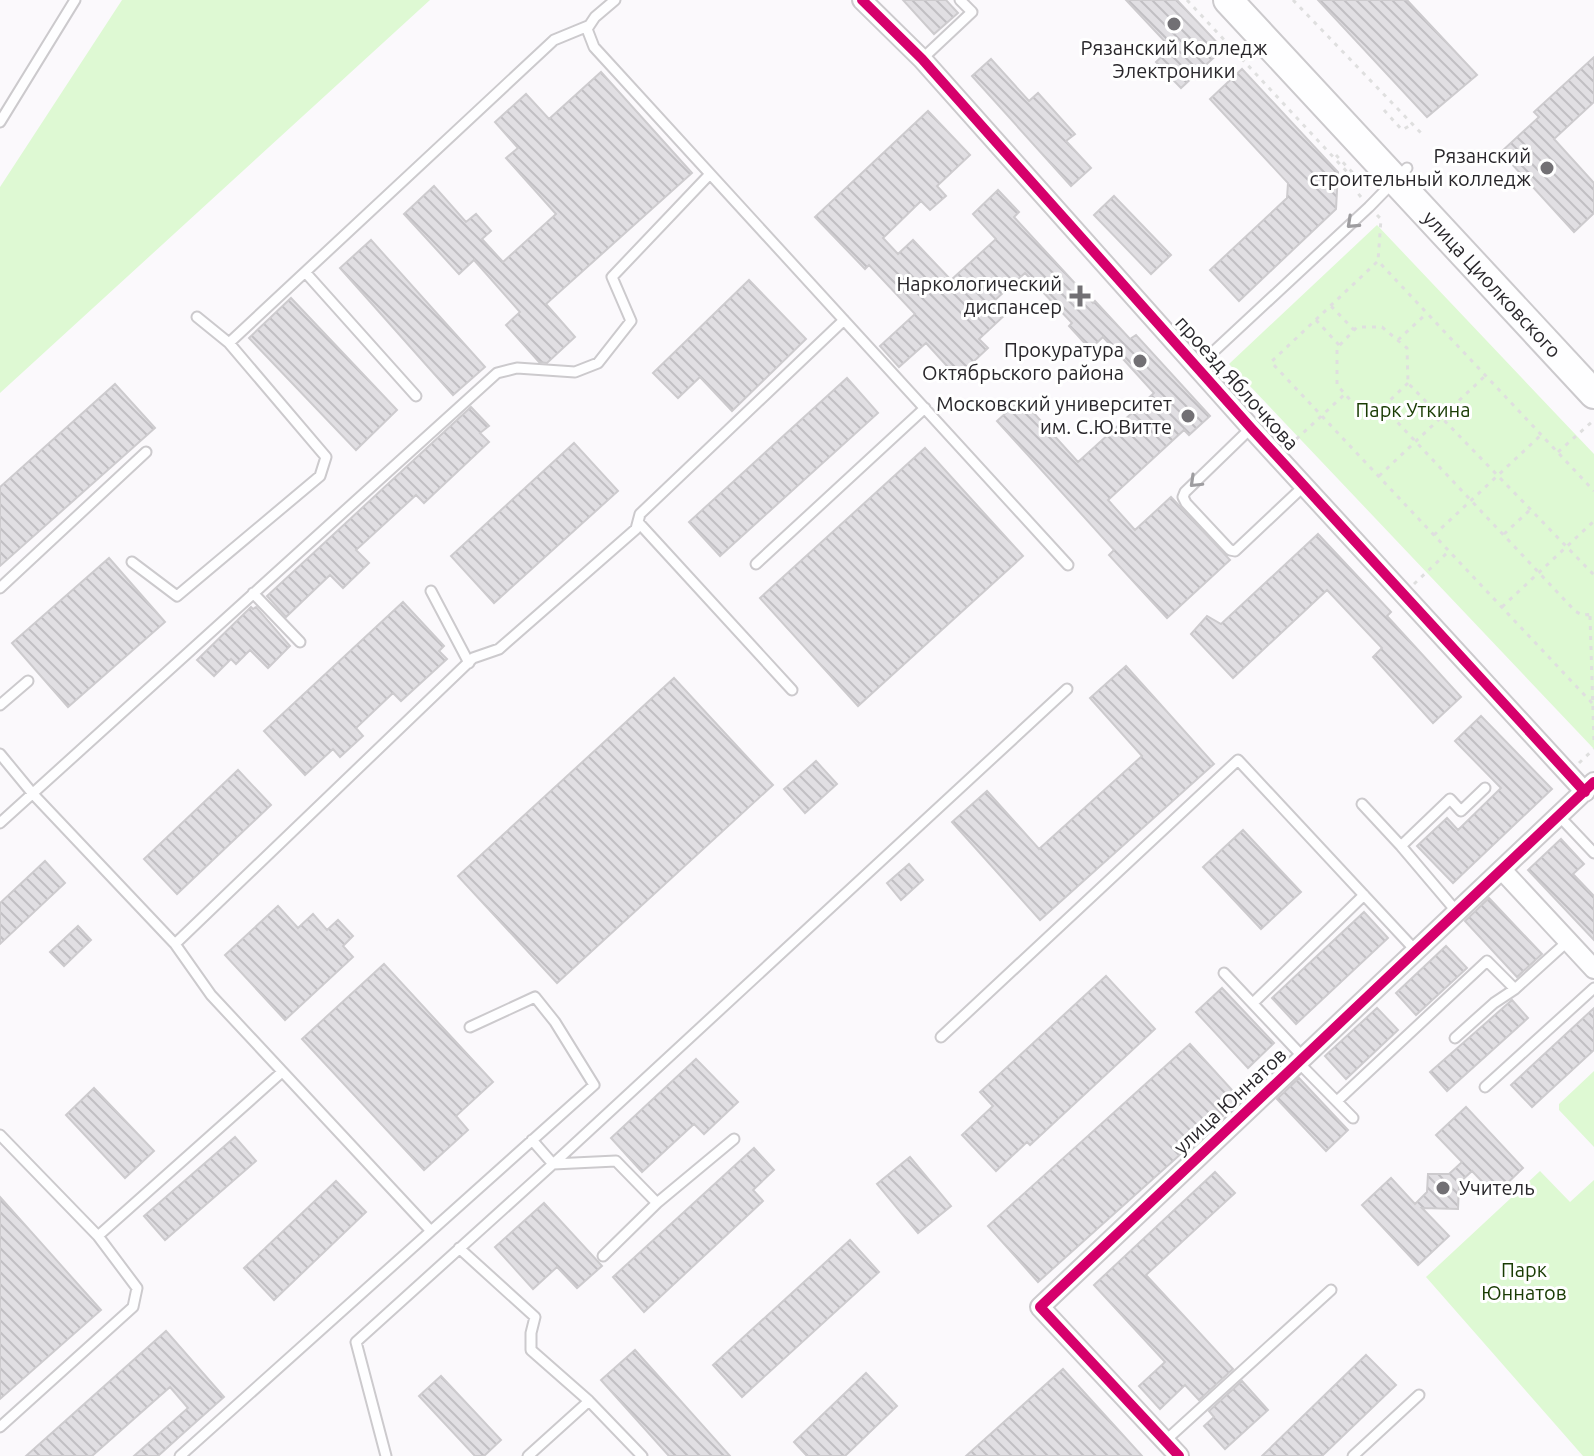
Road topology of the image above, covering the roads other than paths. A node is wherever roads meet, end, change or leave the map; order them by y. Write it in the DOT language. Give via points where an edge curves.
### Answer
graph roads {
  1 [pos="75,0"];
  2 [pos="615,0"];
  3 [pos="862,0"];
  4 [pos="960,0"];
  5 [pos="1228,0"];
  6 [pos="1251,0"];
  7 [pos="588,26"];
  8 [pos="922,59"];
  9 [pos="0,122"];
  10 [pos="710,174"];
  11 [pos="1400,175"];
  12 [pos="305,272"];
  13 [pos="197,317"];
  14 [pos="844,320"];
  15 [pos="229,343"];
  16 [pos="1198,366"];
  17 [pos="1594,368"];
  18 [pos="1594,394"];
  19 [pos="416,396"];
  20 [pos="925,408"];
  21 [pos="1251,428"];
  22 [pos="146,452"];
  23 [pos="1304,486"];
  24 [pos="638,522"];
  25 [pos="132,562"];
  26 [pos="756,564"];
  27 [pos="1068,565"];
  28 [pos="0,588"];
  29 [pos="431,591"];
  30 [pos="253,593"];
  31 [pos="300,642"];
  32 [pos="469,663"];
  33 [pos="28,681"];
  34 [pos="1067,689"];
  35 [pos="792,690"];
  36 [pos="0,705"];
  37 [pos="0,754"];
  38 [pos="1589,787"];
  39 [pos="1485,788"];
  40 [pos="33,794"];
  41 [pos="1362,804"];
  42 [pos="1559,816"];
  43 [pos="0,823"];
  44 [pos="1401,846"];
  45 [pos="1594,853"];
  46 [pos="1502,870"];
  47 [pos="1364,895"];
  48 [pos="1457,912"];
  49 [pos="1568,941"];
  50 [pos="175,944"];
  51 [pos="1416,951"];
  52 [pos="1594,969"];
  53 [pos="1224,973"];
  54 [pos="1594,988"];
  55 [pos="1515,989"];
  56 [pos="1253,1003"];
  57 [pos="470,1027"];
  58 [pos="941,1037"];
  59 [pos="1455,1038"];
  60 [pos="1300,1060"];
  61 [pos="282,1072"];
  62 [pos="1485,1087"];
  63 [pos="1337,1101"];
  64 [pos="1353,1118"];
  65 [pos="0,1135"];
  66 [pos="734,1139"];
  67 [pos="532,1140"];
  68 [pos="553,1164"];
  69 [pos="657,1203"];
  70 [pos="431,1231"];
  71 [pos="98,1236"];
  72 [pos="459,1248"];
  73 [pos="603,1256"];
  74 [pos="1331,1290"];
  75 [pos="1419,1395"];
  76 [pos="589,1401"];
  77 [pos="0,1427"];
  78 [pos="1165,1441"];
  79 [pos="180,1456"];
  80 [pos="386,1456"];
  81 [pos="528,1456"];
  82 [pos="642,1456"];
  83 [pos="1179,1456"];
  84 [pos="1353,1456"];
  1 -- 9 [label="lane"];
  2 -- 7 [label="lane"];
  3 -- 8 [label="street, проезд Яблочкова"];
  4 -- 8 [label="lane" via="972,12"];
  5 -- 11 [label="main road, улица Циолковского"];
  6 -- 11 [label="main road, улица Циолковского"];
  7 -- 10 [label="lane" via="594,47"];
  7 -- 12 [label="lane" via="554,40"];
  8 -- 16 [label="street, проезд Яблочкова"];
  10 -- 14 [label="lane"];
  10 -- 30 [label="lane" via="612,277 631,321 598,363 575,372 517,368 497,373"];
  11 -- 16 [label="lane, one-way"];
  11 -- 17 [label="main road, улица Циолковского"];
  11 -- 18 [label="main road, улица Циолковского"];
  12 -- 15 [label="lane"];
  12 -- 19 [label="lane"];
  13 -- 15 [label="lane"];
  14 -- 20 [label="lane"];
  14 -- 24 [label="lane" via="640,514"];
  15 -- 25 [label="lane" via="326,457 320,476 177,596"];
  16 -- 21 [label="street, проезд Яблочкова"];
  20 -- 26 [label="lane"];
  20 -- 27 [label="lane"];
  21 -- 23 [label="street, проезд Яблочкова"];
  21 -- 23 [label="lane, one-way" via="1185,492 1186,503 1235,551"];
  22 -- 28 [label="lane"];
  23 -- 38 [label="street, проезд Яблочкова"];
  24 -- 32 [label="lane" via="499,649"];
  24 -- 35 [label="lane"];
  29 -- 32 [label="lane"];
  30 -- 31 [label="lane"];
  30 -- 40 [label="lane"];
  32 -- 50 [label="lane"];
  33 -- 36 [label="lane"];
  34 -- 68 [label="lane"];
  37 -- 40 [label="lane"];
  38 -- 42 [label="street, улица Юннатов"];
  39 -- 44 [label="lane" via="1461,811 1450,799"];
  40 -- 43 [label="lane"];
  40 -- 50 [label="lane"];
  41 -- 44 [label="lane"];
  42 -- 45 [label="lane"];
  42 -- 46 [label="street, улица Юннатов"];
  44 -- 48 [label="lane"];
  46 -- 48 [label="street, улица Юннатов"];
  46 -- 49 [label="street"];
  47 -- 51 [label="lane"];
  47 -- 56 [label="lane"];
  47 -- 58 [label="lane" via="1238,760"];
  48 -- 51 [label="street, улица Юннатов"];
  49 -- 52 [label="street"];
  49 -- 55 [label="lane"];
  50 -- 61 [label="lane" via="211,995"];
  51 -- 60 [label="street, улица Юннатов"];
  53 -- 56 [label="lane"];
  54 -- 62 [label="lane"];
  55 -- 59 [label="lane"];
  55 -- 63 [label="lane" via="1487,961"];
  56 -- 60 [label="lane"];
  57 -- 67 [label="lane" via="535,997 594,1085"];
  60 -- 63 [label="lane"];
  60 -- 78 [label="street, улица Юннатов" via="1040,1307"];
  61 -- 70 [label="lane"];
  61 -- 71 [label="lane"];
  63 -- 64 [label="lane"];
  65 -- 71 [label="lane"];
  66 -- 69 [label="lane"];
  67 -- 68 [label="lane"];
  67 -- 70 [label="lane"];
  68 -- 69 [label="lane" via="616,1161"];
  68 -- 72 [label="lane"];
  69 -- 73 [label="lane"];
  70 -- 79 [label="lane"];
  71 -- 77 [label="lane" via="137,1288 133,1307"];
  72 -- 76 [label="lane" via="535,1317 531,1350"];
  72 -- 80 [label="lane" via="356,1342"];
  74 -- 78 [label="lane"];
  75 -- 84 [label="lane"];
  76 -- 81 [label="lane"];
  76 -- 82 [label="lane"];
  78 -- 83 [label="street, улица Юннатов"];
}
